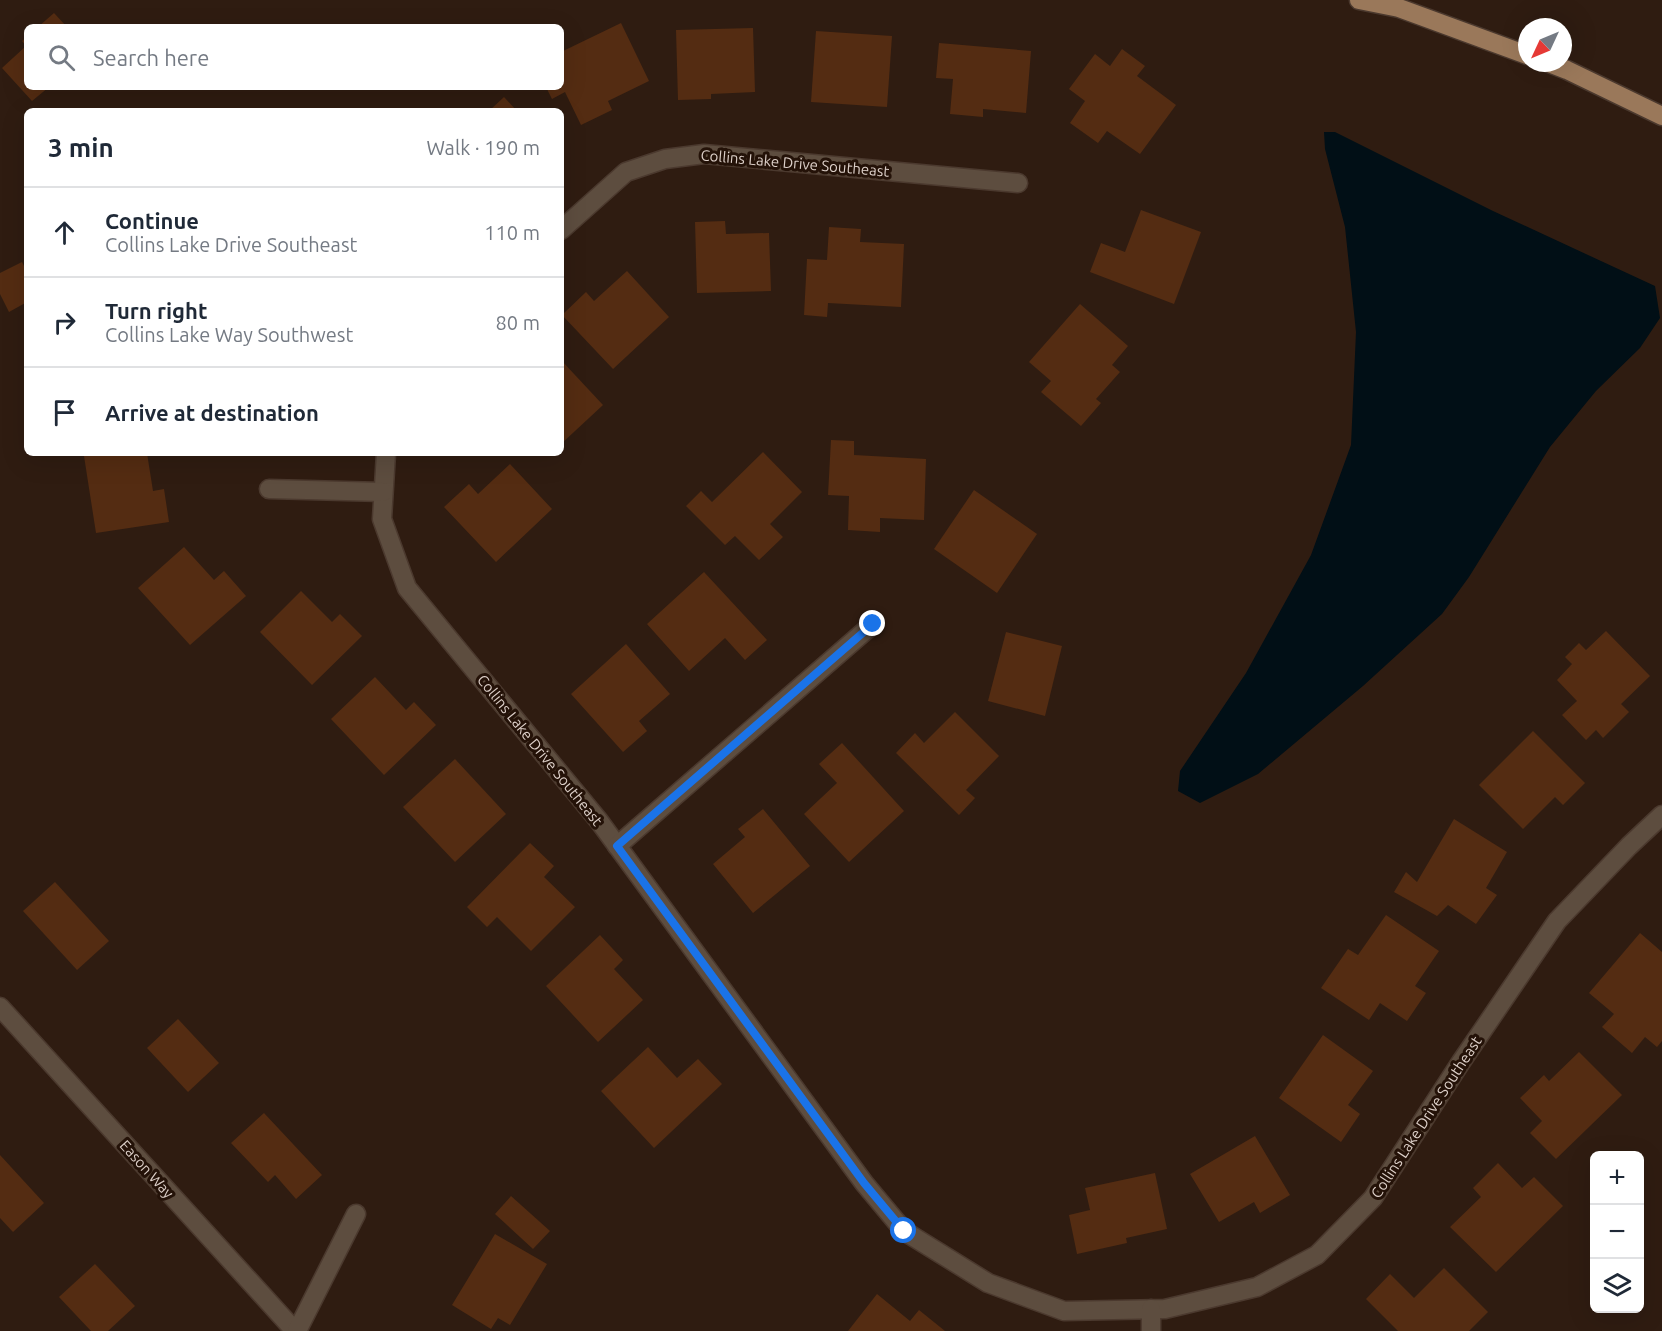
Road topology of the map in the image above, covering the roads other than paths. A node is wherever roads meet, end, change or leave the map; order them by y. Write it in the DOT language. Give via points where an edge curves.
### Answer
graph roads {
  1 [pos="1359,0"];
  2 [pos="1518,52"];
  3 [pos="1571,72"];
  4 [pos="1662,116"];
  5 [pos="1018,183"];
  6 [pos="564,227"];
  7 [pos="386,456"];
  8 [pos="269,489"];
  9 [pos="383,492"];
  10 [pos="873,624"];
  11 [pos="1662,815"];
  12 [pos="617,846"];
  13 [pos="0,1007"];
  14 [pos="356,1214"];
  15 [pos="1151,1309"];
  16 [pos="296,1331"];
  17 [pos="1151,1331"];
  1 -- 2 [label="main road" via="1400,8"];
  3 -- 4 [label="main road"];
  5 -- 6 [label="street, Collins Lake Drive Southeast" via="704,154 665,159 626,172"];
  7 -- 9 [label="street, Collins Lake Drive Southeast"];
  8 -- 9 [label="street"];
  9 -- 12 [label="street, Collins Lake Drive Southeast" via="382,519 407,588"];
  10 -- 12 [label="street"];
  11 -- 15 [label="street, Collins Lake Drive Southeast" via="1557,921 1373,1198 1317,1255 1257,1287"];
  12 -- 15 [label="street, Collins Lake Drive Southeast" via="864,1183 904,1231 988,1283 1064,1311"];
  13 -- 16 [label="street, Eason Way"];
  14 -- 16 [label="street"];
  15 -- 17 [label="street"];
}
